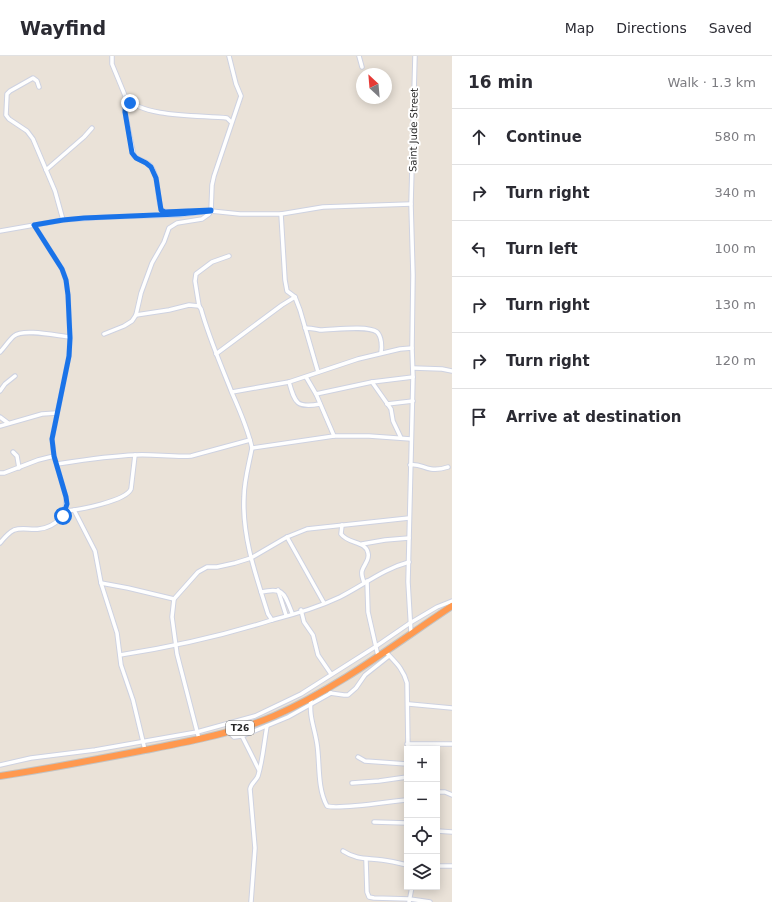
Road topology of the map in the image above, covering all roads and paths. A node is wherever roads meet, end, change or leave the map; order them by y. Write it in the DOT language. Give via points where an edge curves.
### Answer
graph roads {
  1 [pos="112,56"];
  2 [pos="229,56"];
  3 [pos="359,56"];
  4 [pos="415,56"];
  5 [pos="362,67"];
  6 [pos="39,87"];
  7 [pos="126,98"];
  8 [pos="231,122"];
  9 [pos="92,128"];
  10 [pos="46,170"];
  11 [pos="411,204"];
  12 [pos="211,211"];
  13 [pos="281,214"];
  14 [pos="63,220"];
  15 [pos="34,225"];
  16 [pos="0,231"];
  17 [pos="229,256"];
  18 [pos="295,297"];
  19 [pos="199,306"];
  20 [pos="136,315"];
  21 [pos="305,328"];
  22 [pos="104,334"];
  23 [pos="70,338"];
  24 [pos="412,348"];
  25 [pos="0,352"];
  26 [pos="381,353"];
  27 [pos="216,354"];
  28 [pos="413,368"];
  29 [pos="452,371"];
  30 [pos="318,372"];
  31 [pos="15,376"];
  32 [pos="306,376"];
  33 [pos="413,377"];
  34 [pos="290,382"];
  35 [pos="372,382"];
  36 [pos="0,391"];
  37 [pos="232,392"];
  38 [pos="316,394"];
  39 [pos="412,401"];
  40 [pos="320,404"];
  41 [pos="387,404"];
  42 [pos="57,413"];
  43 [pos="0,417"];
  44 [pos="8,423"];
  45 [pos="0,426"];
  46 [pos="334,436"];
  47 [pos="401,438"];
  48 [pos="411,439"];
  49 [pos="250,440"];
  50 [pos="252,448"];
  51 [pos="13,452"];
  52 [pos="135,455"];
  53 [pos="54,456"];
  54 [pos="57,464"];
  55 [pos="410,465"];
  56 [pos="448,467"];
  57 [pos="18,468"];
  58 [pos="0,472"];
  59 [pos="74,510"];
  60 [pos="65,511"];
  61 [pos="409,518"];
  62 [pos="342,526"];
  63 [pos="287,537"];
  64 [pos="409,538"];
  65 [pos="0,543"];
  66 [pos="362,544"];
  67 [pos="251,558"];
  68 [pos="409,562"];
  69 [pos="365,582"];
  70 [pos="101,583"];
  71 [pos="278,590"];
  72 [pos="261,592"];
  73 [pos="174,599"];
  74 [pos="452,601"];
  75 [pos="324,603"];
  76 [pos="452,606"];
  77 [pos="301,610"];
  78 [pos="292,613"];
  79 [pos="286,615"];
  80 [pos="272,620"];
  81 [pos="410,623"];
  82 [pos="411,633"];
  83 [pos="176,646"];
  84 [pos="375,647"];
  85 [pos="387,654"];
  86 [pos="120,655"];
  87 [pos="378,656"];
  88 [pos="331,674"];
  89 [pos="321,692"];
  90 [pos="331,693"];
  91 [pos="311,701"];
  92 [pos="408,704"];
  93 [pos="452,708"];
  94 [pos="267,726"];
  95 [pos="197,732"];
  96 [pos="229,732"];
  97 [pos="242,736"];
  98 [pos="199,739"];
  99 [pos="143,741"];
  100 [pos="452,744"];
  101 [pos="407,746"];
  102 [pos="422,746"];
  103 [pos="145,750"];
  104 [pos="358,757"];
  105 [pos="404,764"];
  106 [pos="0,765"];
  107 [pos="259,770"];
  108 [pos="0,776"];
  109 [pos="404,777"];
  110 [pos="352,783"];
  111 [pos="440,792"];
  112 [pos="452,795"];
  113 [pos="404,800"];
  114 [pos="374,822"];
  115 [pos="404,823"];
  116 [pos="440,831"];
  117 [pos="452,832"];
  118 [pos="343,851"];
  119 [pos="366,860"];
  120 [pos="404,864"];
  121 [pos="440,866"];
  122 [pos="452,866"];
  123 [pos="411,890"];
  124 [pos="409,900"];
  125 [pos="251,902"];
  126 [pos="430,902"];
  1 -- 7 [label="street" via="112,64"];
  2 -- 8 [label="street" via="241,96"];
  3 -- 5 [label="street"];
  4 -- 11 [label="street, Saint Jude Street"];
  6 -- 10 [label="street" via="33,78 10,91 6,99 6,114 30,134"];
  7 -- 8 [label="street" via="136,106 154,111 227,118"];
  7 -- 12 [label="street" via="125,112 132,153 151,167 156,178 161,210"];
  8 -- 12 [label="street" via="214,176"];
  9 -- 10 [label="street"];
  10 -- 14 [label="street"];
  11 -- 13 [label="street" via="323,207"];
  11 -- 24 [label="street, Saint Jude Street"];
  12 -- 13 [label="street"];
  12 -- 14 [label="street"];
  12 -- 20 [label="street" via="206,217 178,223 169,228 152,263"];
  13 -- 18 [label="street" via="285,280 287,290"];
  14 -- 15 [label="street"];
  15 -- 16 [label="street"];
  15 -- 23 [label="street" via="64,274 68,295"];
  17 -- 19 [label="street" via="212,262 196,274"];
  18 -- 21 [label="street"];
  18 -- 27 [label="street"];
  19 -- 20 [label="street" via="188,305"];
  19 -- 27 [label="street"];
  20 -- 22 [label="street" via="124,326"];
  21 -- 26 [label="street" via="369,329 378,334"];
  21 -- 30 [label="street"];
  23 -- 25 [label="street" via="18,333"];
  23 -- 42 [label="street" via="69,356"];
  24 -- 26 [label="street"];
  24 -- 28 [label="street, Saint Jude Street"];
  26 -- 30 [label="street"];
  27 -- 37 [label="street"];
  28 -- 29 [label="street"];
  28 -- 33 [label="street, Saint Jude Street"];
  30 -- 32 [label="street"];
  31 -- 36 [label="street"];
  32 -- 34 [label="street"];
  32 -- 38 [label="street"];
  33 -- 35 [label="street"];
  33 -- 39 [label="street, Saint Jude Street"];
  34 -- 37 [label="street"];
  34 -- 40 [label="street" via="297,403"];
  35 -- 38 [label="street"];
  35 -- 41 [label="street"];
  37 -- 49 [label="street"];
  38 -- 40 [label="street"];
  39 -- 41 [label="street"];
  39 -- 48 [label="street, Saint Jude Street"];
  40 -- 46 [label="street"];
  41 -- 47 [label="street"];
  42 -- 44 [label="street"];
  42 -- 53 [label="street" via="52,433"];
  43 -- 44 [label="street"];
  44 -- 45 [label="street"];
  46 -- 47 [label="street"];
  46 -- 50 [label="street"];
  47 -- 48 [label="street"];
  48 -- 55 [label="street, Saint Jude Street"];
  49 -- 50 [label="street"];
  49 -- 52 [label="street" via="191,456"];
  50 -- 67 [label="street" via="244,497"];
  51 -- 57 [label="street" via="17,456"];
  52 -- 54 [label="street"];
  52 -- 59 [label="street" via="130,492 118,499"];
  53 -- 54 [label="street"];
  53 -- 57 [label="street"];
  54 -- 60 [label="street" via="66,497"];
  55 -- 56 [label="street" via="417,464 437,470"];
  55 -- 61 [label="street, Saint Jude Street"];
  57 -- 58 [label="street"];
  59 -- 60 [label="street"];
  59 -- 70 [label="street" via="95,551"];
  60 -- 65 [label="street" via="54,524 38,529 14,530"];
  61 -- 62 [label="street"];
  61 -- 64 [label="street, Saint Jude Street"];
  62 -- 63 [label="street" via="316,527"];
  62 -- 66 [label="street" via="341,534 344,537"];
  63 -- 67 [label="street"];
  63 -- 75 [label="street"];
  64 -- 66 [label="street"];
  64 -- 68 [label="street, Saint Jude Street"];
  66 -- 69 [label="street" via="369,555 362,571"];
  67 -- 72 [label="street"];
  67 -- 73 [label="street" via="203,569"];
  68 -- 69 [label="street"];
  68 -- 81 [label="street, Saint Jude Street"];
  69 -- 75 [label="street"];
  69 -- 84 [label="street"];
  70 -- 73 [label="street"];
  70 -- 86 [label="street" via="117,633"];
  71 -- 72 [label="street"];
  71 -- 78 [label="street" via="286,597"];
  71 -- 79 [label="street"];
  72 -- 80 [label="street"];
  73 -- 83 [label="street" via="172,617"];
  74 -- 81 [label="street"];
  75 -- 77 [label="street"];
  76 -- 82 [label="highway, T26"];
  77 -- 78 [label="street"];
  77 -- 88 [label="street" via="304,622 313,635 318,655"];
  78 -- 79 [label="street"];
  79 -- 80 [label="street"];
  80 -- 83 [label="street"];
  81 -- 82 [label="street, Saint Jude Street"];
  81 -- 84 [label="street"];
  82 -- 85 [label="highway, T26"];
  83 -- 86 [label="street"];
  83 -- 95 [label="street"];
  84 -- 87 [label="street"];
  84 -- 88 [label="street"];
  85 -- 87 [label="highway, T26"];
  85 -- 90 [label="street" via="348,695"];
  85 -- 92 [label="street" via="405,674 408,683"];
  86 -- 99 [label="street"];
  87 -- 89 [label="highway, T26"];
  88 -- 95 [label="street" via="301,694 255,716"];
  89 -- 90 [label="street"];
  89 -- 91 [label="highway, T26"];
  90 -- 91 [label="street"];
  91 -- 94 [label="street" via="288,717"];
  91 -- 96 [label="highway, T26"];
  91 -- 113 [label="street" via="310,716 318,745 321,785 327,806"];
  92 -- 93 [label="street"];
  92 -- 101 [label="street"];
  94 -- 97 [label="street"];
  94 -- 107 [label="street"];
  95 -- 98 [label="street"];
  95 -- 99 [label="street"];
  96 -- 97 [label="street" via="234,737"];
  96 -- 98 [label="highway, T26"];
  97 -- 107 [label="street"];
  98 -- 103 [label="highway, T26"];
  99 -- 103 [label="street"];
  99 -- 106 [label="street"];
  100 -- 102 [label="street"];
  103 -- 108 [label="highway, T26"];
  104 -- 105 [label="street" via="365,761"];
  107 -- 125 [label="street" via="250,789 256,848"];
  109 -- 110 [label="street"];
  111 -- 112 [label="street"];
  114 -- 115 [label="street"];
  116 -- 117 [label="street"];
  118 -- 119 [label="street"];
  119 -- 120 [label="street"];
  119 -- 124 [label="street" via="369,897"];
  121 -- 122 [label="street"];
  123 -- 124 [label="street"];
  124 -- 126 [label="street"];
}
